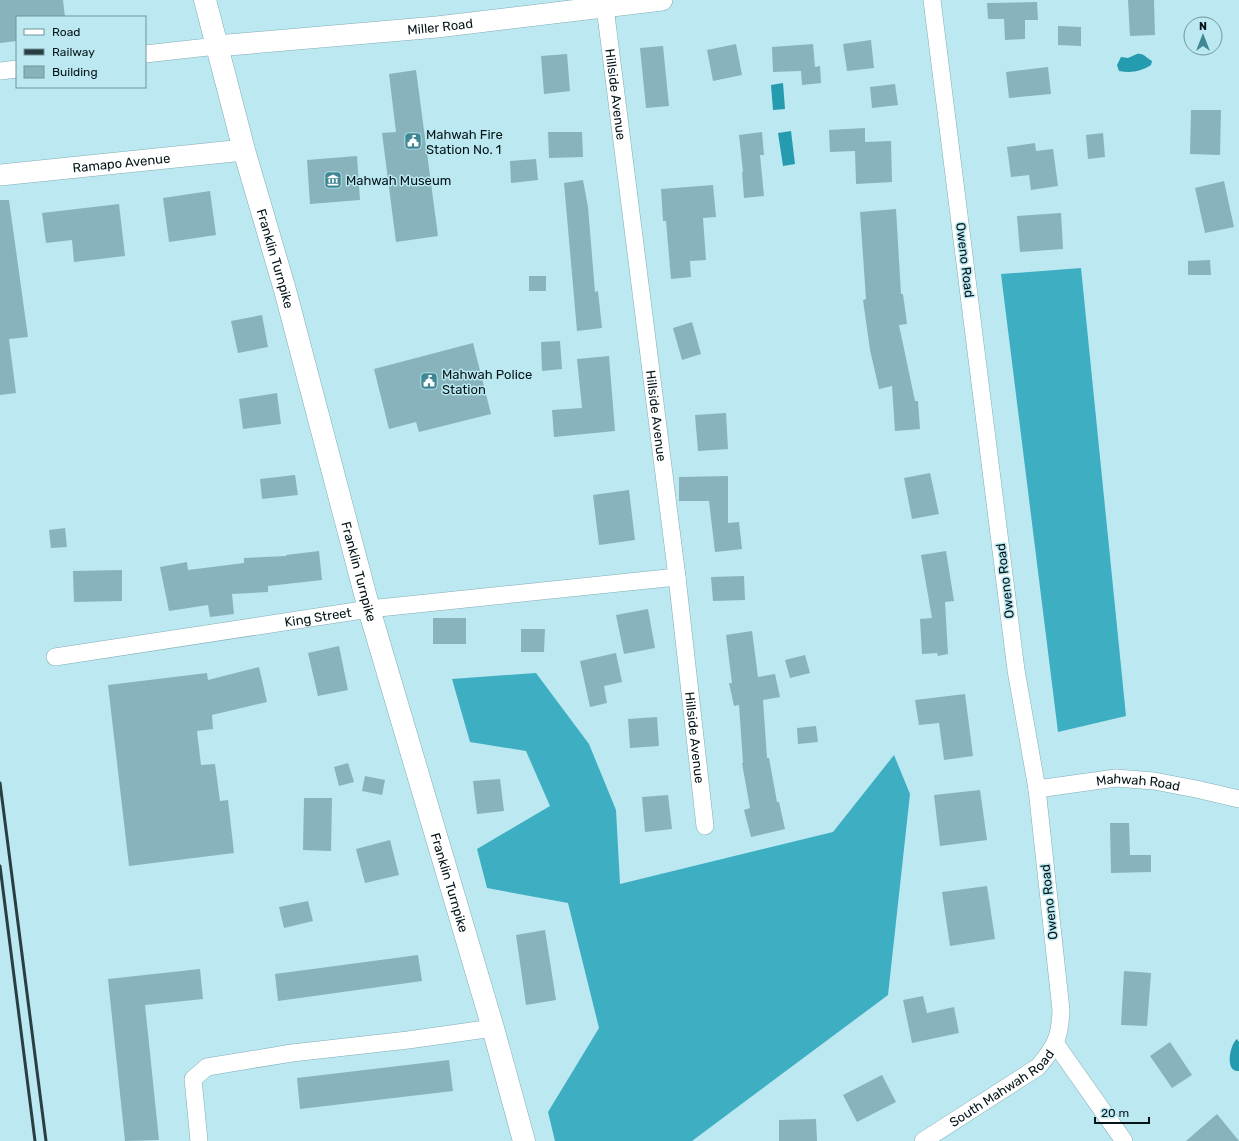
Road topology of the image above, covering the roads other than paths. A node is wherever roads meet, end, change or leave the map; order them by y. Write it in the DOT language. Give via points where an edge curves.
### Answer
graph roads {
  1 [pos="205,0"];
  2 [pos="662,0"];
  3 [pos="932,0"];
  4 [pos="546,7"];
  5 [pos="605,7"];
  6 [pos="217,46"];
  7 [pos="146,54"];
  8 [pos="16,69"];
  9 [pos="0,71"];
  10 [pos="244,150"];
  11 [pos="0,175"];
  12 [pos="677,577"];
  13 [pos="369,609"];
  14 [pos="55,657"];
  15 [pos="1036,788"];
  16 [pos="1239,799"];
  17 [pos="705,826"];
  18 [pos="493,1028"];
  19 [pos="1055,1043"];
  20 [pos="199,1141"];
  21 [pos="524,1141"];
  22 [pos="923,1141"];
  23 [pos="1124,1141"];
  1 -- 6 [label="main road, Franklin Turnpike"];
  2 -- 5 [label="street, Miller Road"];
  3 -- 15 [label="street, Oweno Road" via="1016,670"];
  4 -- 5 [label="street, Miller Road"];
  4 -- 6 [label="street, Miller Road" via="437,27"];
  5 -- 12 [label="street, Hillside Avenue"];
  6 -- 7 [label="street"];
  6 -- 10 [label="main road, Franklin Turnpike"];
  8 -- 9 [label="street"];
  10 -- 11 [label="street, Ramapo Avenue"];
  10 -- 13 [label="main road, Franklin Turnpike" via="285,290"];
  12 -- 13 [label="street, King Street"];
  12 -- 17 [label="street, Hillside Avenue"];
  13 -- 14 [label="street, King Street"];
  13 -- 18 [label="main road, Franklin Turnpike"];
  15 -- 16 [label="street, Mahwah Road" via="1116,778 1154,781"];
  15 -- 19 [label="street, Oweno Road" via="1061,1010"];
  18 -- 20 [label="street" via="292,1053 207,1067 193,1079"];
  18 -- 21 [label="main road, Franklin Turnpike"];
  19 -- 22 [label="street, South Mahwah Road" via="1038,1067"];
  19 -- 23 [label="street"];
}
